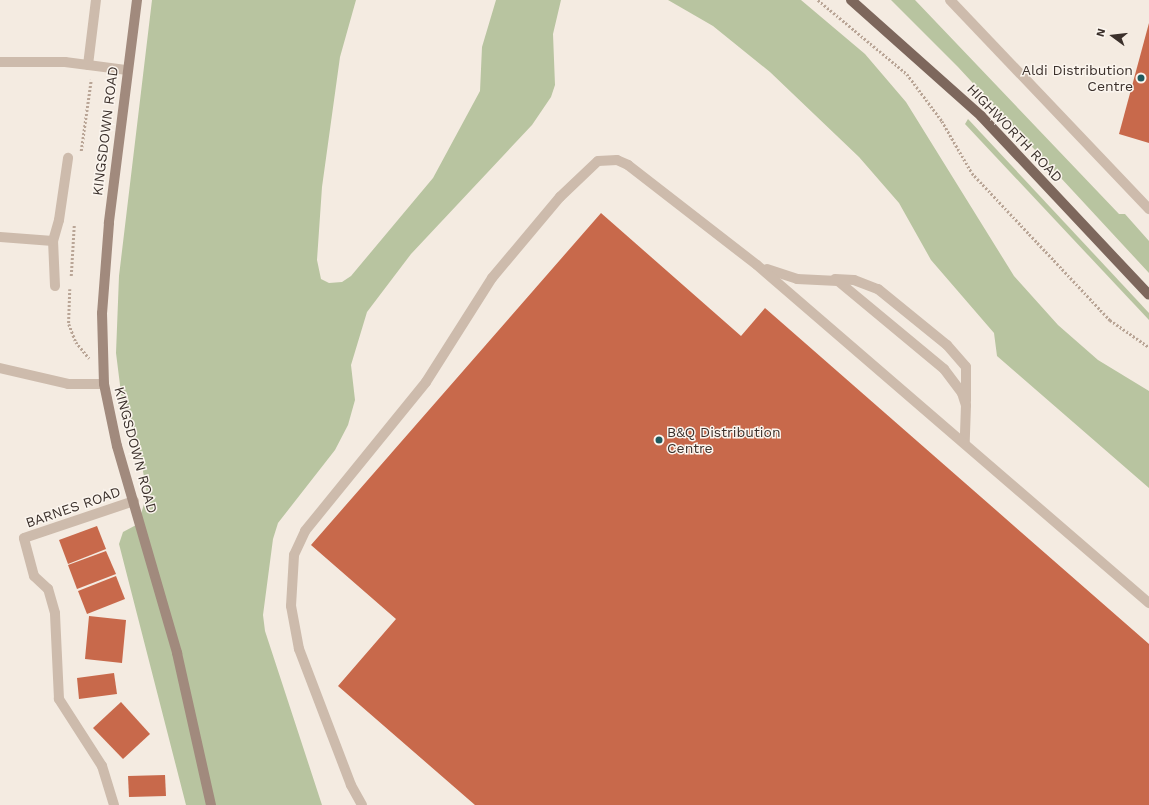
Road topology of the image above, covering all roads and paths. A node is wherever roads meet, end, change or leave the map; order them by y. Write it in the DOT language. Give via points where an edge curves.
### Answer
graph roads {
  1 [pos="96,0"];
  2 [pos="137,0"];
  3 [pos="818,0"];
  4 [pos="851,0"];
  5 [pos="950,0"];
  6 [pos="0,62"];
  7 [pos="91,65"];
  8 [pos="127,70"];
  9 [pos="80,154"];
  10 [pos="68,158"];
  11 [pos="1149,208"];
  12 [pos="75,217"];
  13 [pos="0,237"];
  14 [pos="53,241"];
  15 [pos="757,265"];
  16 [pos="831,279"];
  17 [pos="55,286"];
  18 [pos="1149,295"];
  19 [pos="1149,347"];
  20 [pos="0,368"];
  21 [pos="103,370"];
  22 [pos="104,384"];
  23 [pos="966,405"];
  24 [pos="965,442"];
  25 [pos="134,501"];
  26 [pos="1149,603"];
  27 [pos="114,805"];
  28 [pos="210,805"];
  29 [pos="362,805"];
  1 -- 7 [label="street"];
  2 -- 8 [label="main road, KINGSDOWN ROAD"];
  3 -- 19 [label="path" via="907,74 942,121 972,173 1110,320"];
  4 -- 18 [label="main road, HIGHWORTH ROAD" via="981,116"];
  5 -- 11 [label="street"];
  6 -- 7 [label="street"];
  7 -- 8 [label="street"];
  7 -- 9 [label="path"];
  8 -- 21 [label="main road, KINGSDOWN ROAD" via="104,274"];
  10 -- 14 [label="street" via="59,220"];
  12 -- 21 [label="path" via="69,324 76,342"];
  13 -- 14 [label="street"];
  14 -- 17 [label="street"];
  15 -- 16 [label="street" via="797,279"];
  15 -- 24 [label="street"];
  15 -- 29 [label="street" via="628,165 606,160 591,165 492,278 426,382 305,531 294,555 290,586 298,649 351,785"];
  16 -- 23 [label="street" via="850,290 944,369 959,388"];
  16 -- 23 [label="street" via="854,280 878,289 947,345 966,367"];
  20 -- 22 [label="street" via="68,384"];
  21 -- 22 [label="main road, KINGSDOWN ROAD"];
  22 -- 25 [label="main road, KINGSDOWN ROAD"];
  23 -- 24 [label="street"];
  24 -- 26 [label="street"];
  25 -- 27 [label="street, BARNES ROAD" via="24,538 34,576 48,590 55,614 59,699 102,766"];
  25 -- 28 [label="main road, KINGSDOWN ROAD" via="177,653"];
}
